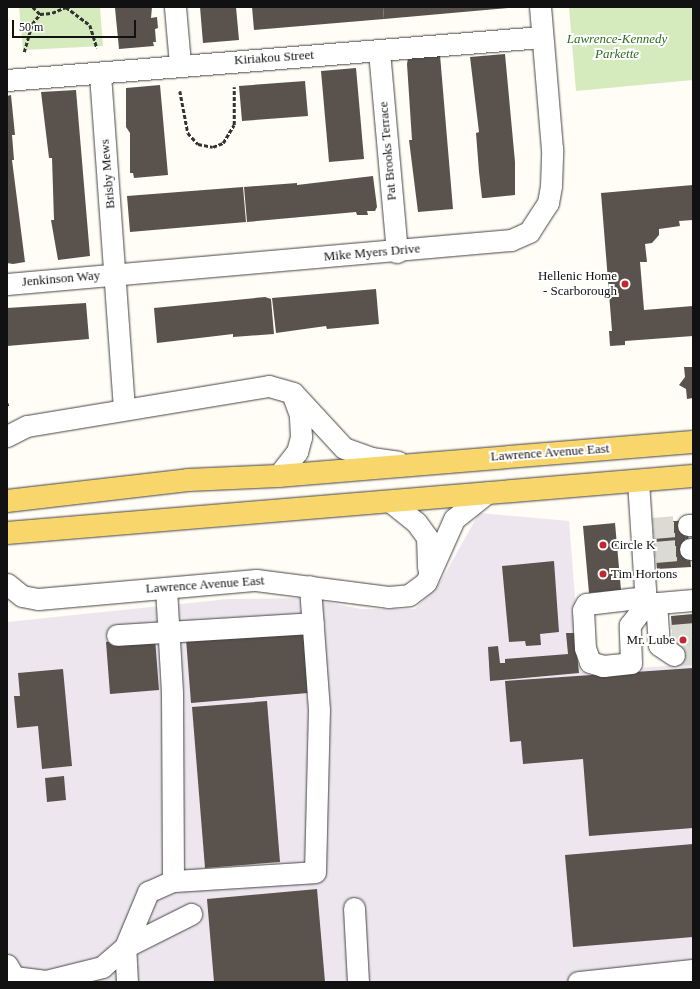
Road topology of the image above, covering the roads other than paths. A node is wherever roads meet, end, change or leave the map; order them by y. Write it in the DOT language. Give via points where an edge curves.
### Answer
graph roads {
  1 [pos="175,7"];
  2 [pos="540,7"];
  3 [pos="542,36"];
  4 [pos="379,51"];
  5 [pos="180,64"];
  6 [pos="100,74"];
  7 [pos="7,80"];
  8 [pos="396,252"];
  9 [pos="116,274"];
  10 [pos="7,284"];
  11 [pos="292,393"];
  12 [pos="124,407"];
  13 [pos="7,436"];
  14 [pos="693,442"];
  15 [pos="406,464"];
  16 [pos="278,476"];
  17 [pos="693,476"];
  18 [pos="638,481"];
  19 [pos="488,492"];
  20 [pos="12,501"];
  21 [pos="391,502"];
  22 [pos="14,532"];
  23 [pos="426,582"];
  24 [pos="7,584"];
  25 [pos="310,586"];
  26 [pos="166,588"];
  27 [pos="693,600"];
  28 [pos="650,601"];
  29 [pos="313,623"];
  30 [pos="168,631"];
  31 [pos="117,635"];
  32 [pos="671,645"];
  33 [pos="173,881"];
  34 [pos="354,908"];
  35 [pos="191,914"];
  36 [pos="125,947"];
  37 [pos="7,965"];
  38 [pos="693,970"];
  39 [pos="127,982"];
  40 [pos="358,982"];
  41 [pos="578,982"];
  1 -- 5 [label="street"];
  2 -- 3 [label="street, Mike Myers Drive"];
  3 -- 4 [label="street, Kiriakou Street"];
  3 -- 8 [label="street, Mike Myers Drive" via="552,149 552,186 548,203 540,219 529,232 511,240"];
  4 -- 5 [label="street, Kiriakou Street"];
  4 -- 8 [label="street, Pat Brooks Terrace"];
  5 -- 6 [label="street, Kiriakou Street"];
  6 -- 7 [label="street, Kiriakou Street"];
  6 -- 9 [label="street, Brisby Mews"];
  8 -- 9 [label="street, Mike Myers Drive"];
  9 -- 10 [label="street, Jenkinson Way"];
  9 -- 12 [label="street"];
  11 -- 12 [label="street, Lawrence Avenue East" via="269,386"];
  11 -- 15 [label="street, Lawrence Avenue East" via="344,448 371,458"];
  11 -- 16 [label="street" via="300,415 301,437 297,452"];
  12 -- 13 [label="street, Lawrence Avenue East" via="28,426"];
  14 -- 15 [label="main road, Lawrence Avenue East"];
  15 -- 16 [label="main road, Lawrence Avenue East"];
  16 -- 20 [label="main road, Lawrence Avenue East" via="188,480"];
  17 -- 18 [label="main road"];
  18 -- 19 [label="main road"];
  18 -- 28 [label="street" via="648,528"];
  19 -- 21 [label="main road"];
  19 -- 23 [label="street, Lawrence Avenue East" via="454,519"];
  21 -- 22 [label="main road"];
  21 -- 23 [label="street" via="416,522 427,537 430,559"];
  23 -- 25 [label="street, Lawrence Avenue East" via="409,595 388,597"];
  24 -- 26 [label="street, Lawrence Avenue East" via="22,596 38,598"];
  25 -- 26 [label="street, Lawrence Avenue East" via="256,580"];
  25 -- 29 [label="street"];
  26 -- 30 [label="street"];
  27 -- 28 [label="street"];
  28 -- 28 [label="street" via="590,602 583,610 587,659 597,665 631,663 630,625"];
  28 -- 32 [label="street" via="659,646"];
  29 -- 30 [label="street"];
  29 -- 33 [label="street" via="319,710 316,872"];
  30 -- 31 [label="street"];
  30 -- 33 [label="street"];
  33 -- 36 [label="street" via="148,892"];
  34 -- 40 [label="street"];
  35 -- 36 [label="street"];
  36 -- 37 [label="street" via="102,967 46,980 14,977"];
  36 -- 39 [label="street"];
  38 -- 41 [label="street"];
}
